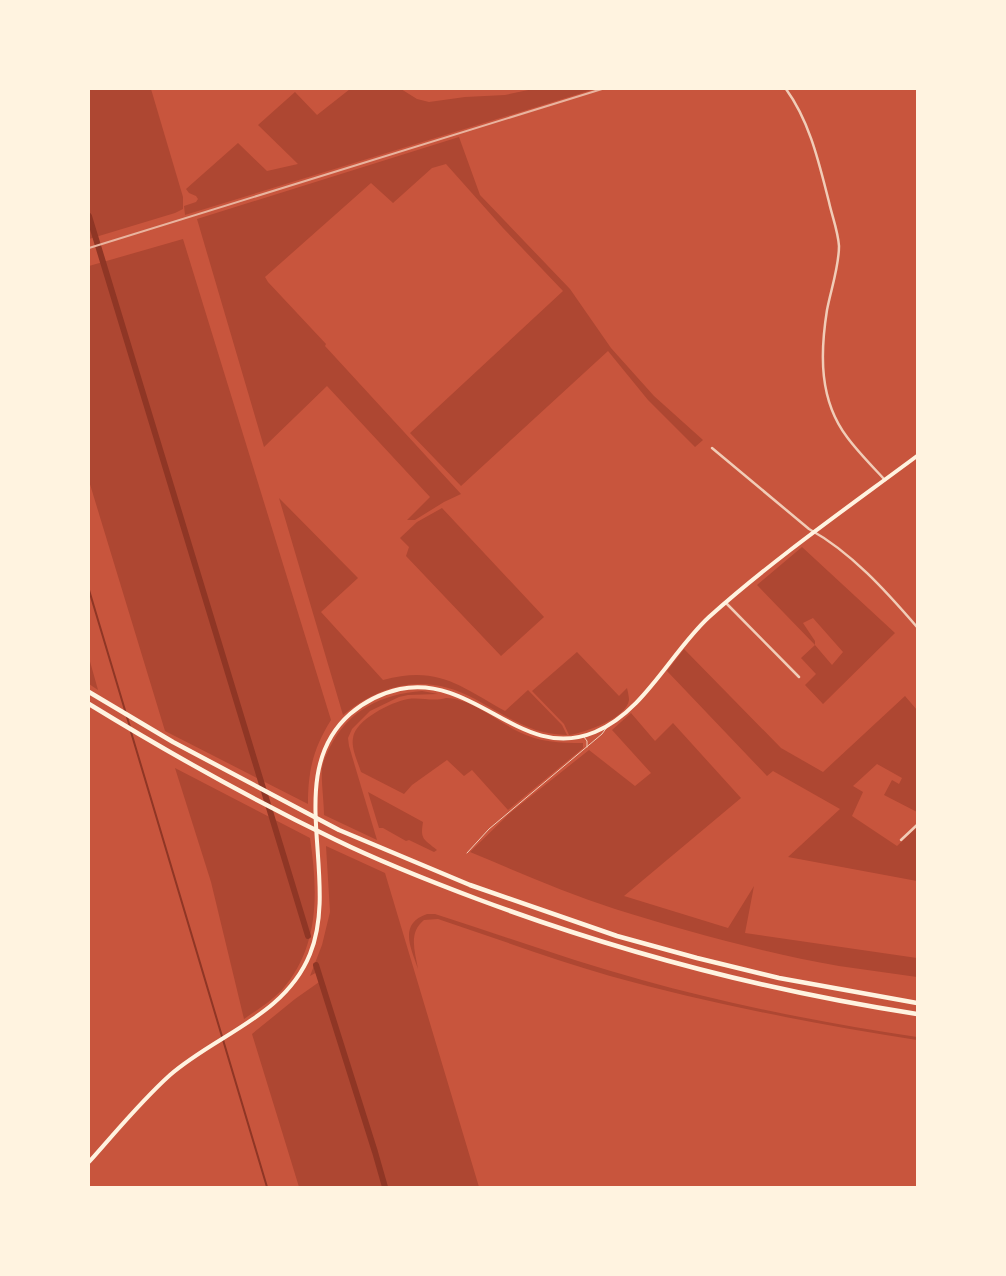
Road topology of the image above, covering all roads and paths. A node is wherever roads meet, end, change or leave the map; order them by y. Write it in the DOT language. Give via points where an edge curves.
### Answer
graph roads {
  1 [pos="786,89"];
  2 [pos="712,448"];
  3 [pos="917,456"];
  4 [pos="885,480"];
  5 [pos="814,531"];
  6 [pos="726,603"];
  7 [pos="917,627"];
  8 [pos="799,677"];
  9 [pos="89,692"];
  10 [pos="89,704"];
  11 [pos="607,726"];
  12 [pos="583,736"];
  13 [pos="586,748"];
  14 [pos="917,824"];
  15 [pos="902,840"];
  16 [pos="467,853"];
  17 [pos="917,1003"];
  18 [pos="917,1014"];
  19 [pos="89,1162"];
  1 -- 4 [label="street" via="810,134 839,246 823,340 824,382 837,423"];
  2 -- 5 [label="street"];
  3 -- 4 [label="main road"];
  4 -- 5 [label="main road"];
  5 -- 6 [label="main road"];
  5 -- 7 [label="street" via="847,556"];
  6 -- 8 [label="street"];
  6 -- 11 [label="main road" via="691,636 633,705"];
  9 -- 17 [label="highway" via="173,742 330,825 502,897 617,936 779,978"];
  10 -- 18 [label="highway" via="170,753 337,840 516,914 654,958 776,988"];
  11 -- 12 [label="main road"];
  11 -- 13 [label="lane"];
  12 -- 13 [label="lane" via="587,740"];
  12 -- 19 [label="main road" via="556,738 536,734 465,698 429,688 387,692 353,711 334,732 318,769 315,795 321,898 318,928 302,971 265,1011 165,1080"];
  13 -- 16 [label="lane" via="489,829"];
  14 -- 15 [label="street"];
}
